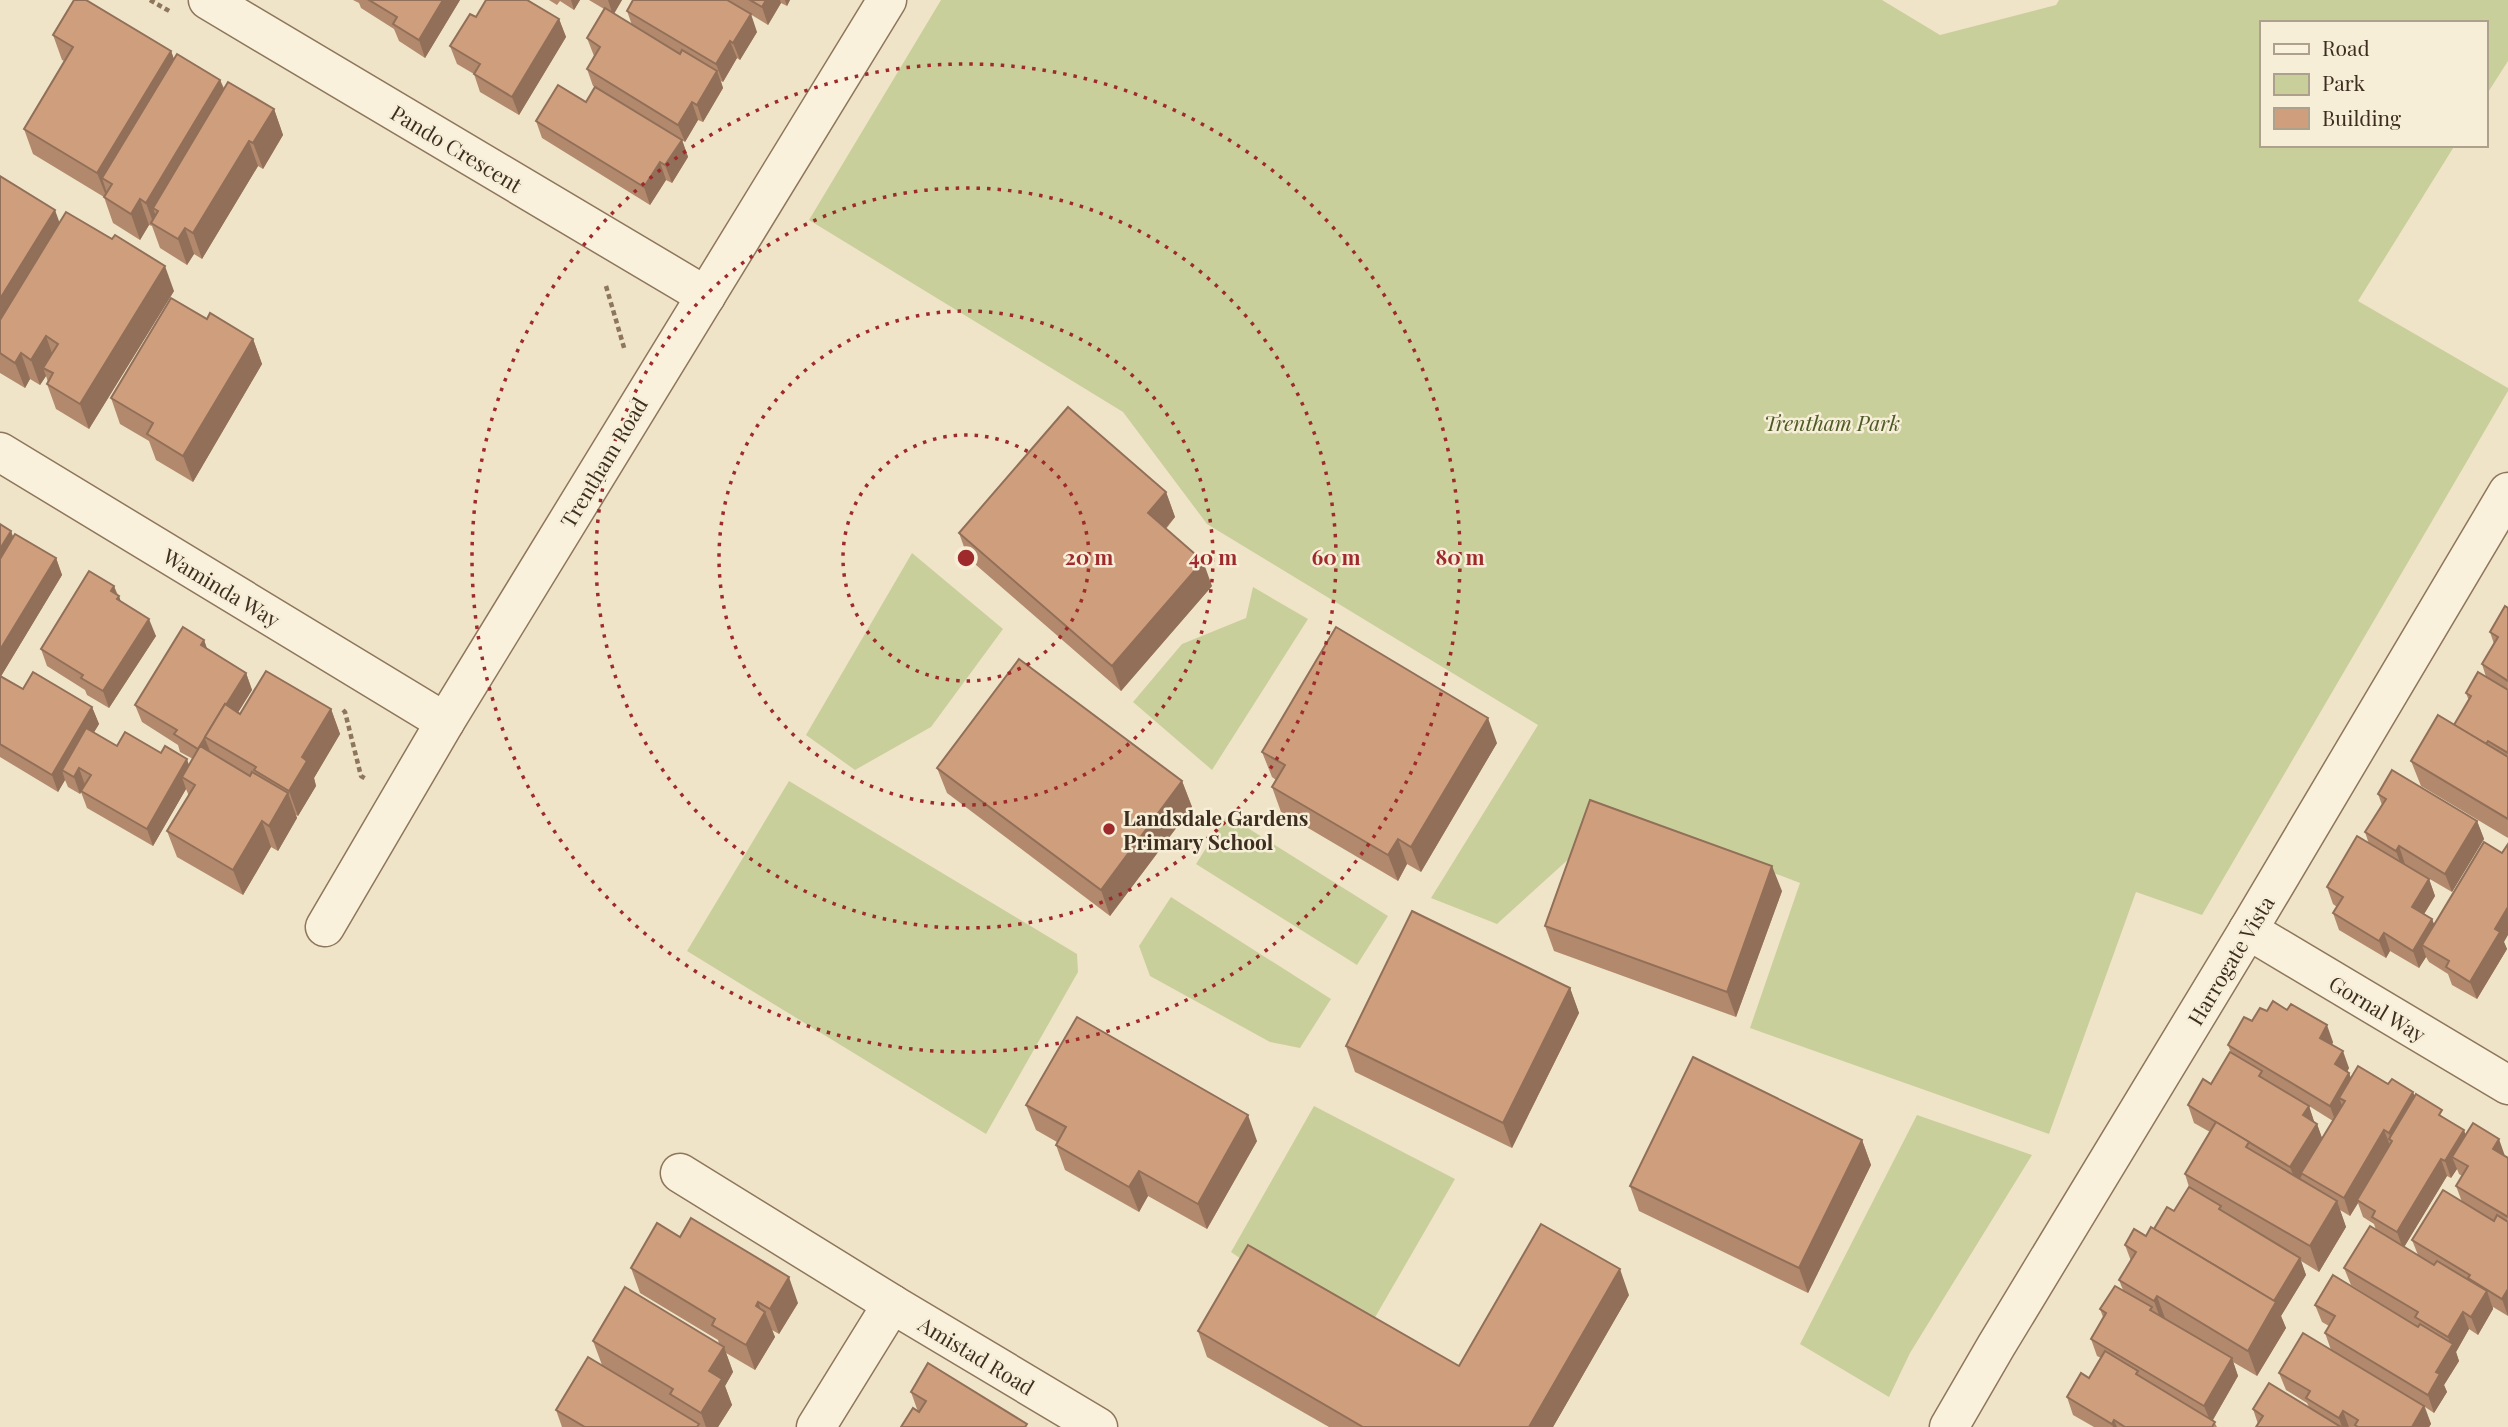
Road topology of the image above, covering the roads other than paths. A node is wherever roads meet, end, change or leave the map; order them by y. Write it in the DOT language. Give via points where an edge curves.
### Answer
graph roads {
  1 [pos="208,0"];
  2 [pos="887,0"];
  3 [pos="706,296"];
  4 [pos="0,452"];
  5 [pos="2508,492"];
  6 [pos="445,722"];
  7 [pos="325,927"];
  8 [pos="2248,930"];
  9 [pos="2508,1085"];
  10 [pos="680,1173"];
  11 [pos="892,1304"];
  12 [pos="816,1427"];
  13 [pos="1098,1427"];
  14 [pos="1950,1427"];
  1 -- 3 [label="street, Pando Crescent"];
  2 -- 3 [label="street, Trentham Road"];
  3 -- 6 [label="street, Trentham Road"];
  4 -- 6 [label="street, Waminda Way"];
  5 -- 8 [label="street, Harrogate Vista"];
  6 -- 7 [label="street, Trentham Road"];
  8 -- 9 [label="street, Gornal Way"];
  8 -- 14 [label="street, Harrogate Vista"];
  10 -- 11 [label="street, Amistad Road"];
  11 -- 12 [label="street"];
  11 -- 13 [label="street, Amistad Road"];
}
